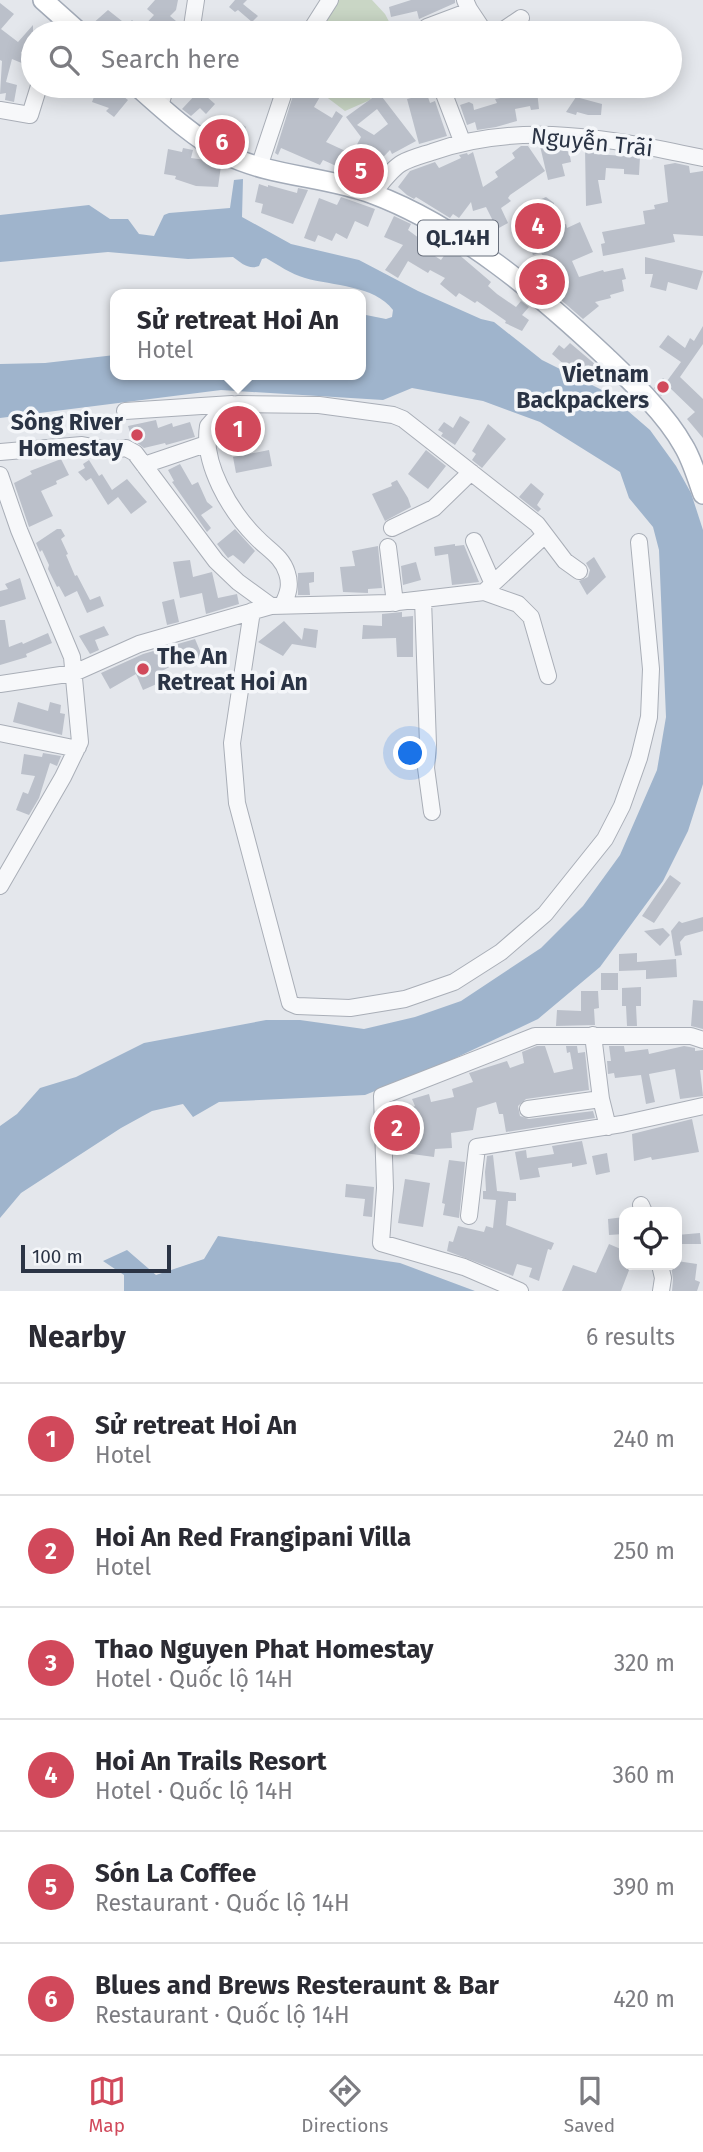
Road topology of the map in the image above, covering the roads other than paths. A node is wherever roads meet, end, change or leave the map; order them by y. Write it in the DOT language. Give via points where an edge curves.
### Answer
graph roads {
  1 [pos="196,0"];
  2 [pos="330,0"];
  3 [pos="467,4"];
  4 [pos="520,18"];
  5 [pos="193,21"];
  6 [pos="317,21"];
  7 [pos="446,21"];
  8 [pos="478,21"];
  9 [pos="516,21"];
  10 [pos="35,98"];
  11 [pos="151,98"];
  12 [pos="163,98"];
  13 [pos="282,98"];
  14 [pos="446,98"];
  15 [pos="160,107"];
  16 [pos="0,110"];
  17 [pos="462,141"];
  18 [pos="703,158"];
  19 [pos="259,166"];
  20 [pos="372,194"];
  21 [pos="238,404"];
  22 [pos="125,411"];
  23 [pos="206,444"];
  24 [pos="0,453"];
  25 [pos="144,466"];
  26 [pos="471,472"];
  27 [pos="0,475"];
  28 [pos="703,494"];
  29 [pos="392,528"];
  30 [pos="545,536"];
  31 [pos="474,541"];
  32 [pos="639,542"];
  33 [pos="388,547"];
  34 [pos="579,571"];
  35 [pos="488,588"];
  36 [pos="423,599"];
  37 [pos="395,603"];
  38 [pos="277,605"];
  39 [pos="252,611"];
  40 [pos="74,673"];
  41 [pos="548,676"];
  42 [pos="0,684"];
  43 [pos="0,733"];
  44 [pos="78,747"];
  45 [pos="432,813"];
  46 [pos="0,886"];
  47 [pos="593,1035"];
  48 [pos="703,1040"];
  49 [pos="601,1099"];
  50 [pos="703,1106"];
  51 [pos="528,1109"];
  52 [pos="608,1127"];
  53 [pos="468,1216"];
  54 [pos="661,1270"];
  55 [pos="520,1291"];
  56 [pos="662,1291"];
  1 -- 5 [label="street"];
  2 -- 6 [label="street"];
  3 -- 7 [label="street" via="467,12"];
  3 -- 8 [label="street"];
  4 -- 9 [label="street"];
  10 -- 16 [label="street" via="30,115"];
  11 -- 15 [label="main road, QL.14H"];
  12 -- 15 [label="street"];
  13 -- 19 [label="street"];
  14 -- 17 [label="street"];
  15 -- 19 [label="main road, QL.14H" via="225,154"];
  17 -- 18 [label="street, Nguyễn Trãi" via="549,133"];
  17 -- 20 [label="street, Nguyễn Trãi" via="400,163"];
  19 -- 20 [label="main road, QL.14H"];
  20 -- 28 [label="main road, QL.14H" via="439,225 538,296 582,335 641,390 683,444"];
  21 -- 22 [label="street"];
  21 -- 23 [label="street" via="208,426"];
  21 -- 26 [label="street" via="319,405 393,415"];
  23 -- 25 [label="street"];
  23 -- 38 [label="street" via="225,496 284,566 288,593"];
  24 -- 25 [label="street" via="82,445 126,449"];
  25 -- 38 [label="street" via="216,561 238,582"];
  26 -- 29 [label="street" via="434,508"];
  26 -- 30 [label="street" via="537,524"];
  27 -- 40 [label="street" via="72,657"];
  30 -- 34 [label="street"];
  30 -- 35 [label="street"];
  31 -- 35 [label="street"];
  32 -- 39 [label="street" via="650,669 649,716 622,806 605,839 545,914 454,982 405,999 350,1008 290,1003 237,803 232,743"];
  33 -- 37 [label="street"];
  35 -- 36 [label="street"];
  35 -- 41 [label="street" via="518,604 531,617"];
  36 -- 37 [label="street"];
  36 -- 45 [label="street" via="426,768"];
  37 -- 38 [label="street"];
  38 -- 39 [label="street"];
  39 -- 40 [label="street" via="139,644"];
  40 -- 42 [label="street"];
  40 -- 44 [label="street"];
  43 -- 44 [label="street"];
  44 -- 46 [label="street"];
  47 -- 48 [label="street"];
  47 -- 49 [label="street"];
  47 -- 55 [label="street" via="523,1040 382,1096 385,1188 381,1243 464,1267"];
  49 -- 51 [label="street"];
  49 -- 52 [label="street"];
  50 -- 52 [label="street"];
  52 -- 53 [label="street" via="477,1147"];
  54 -- 56 [label="street"];
}
